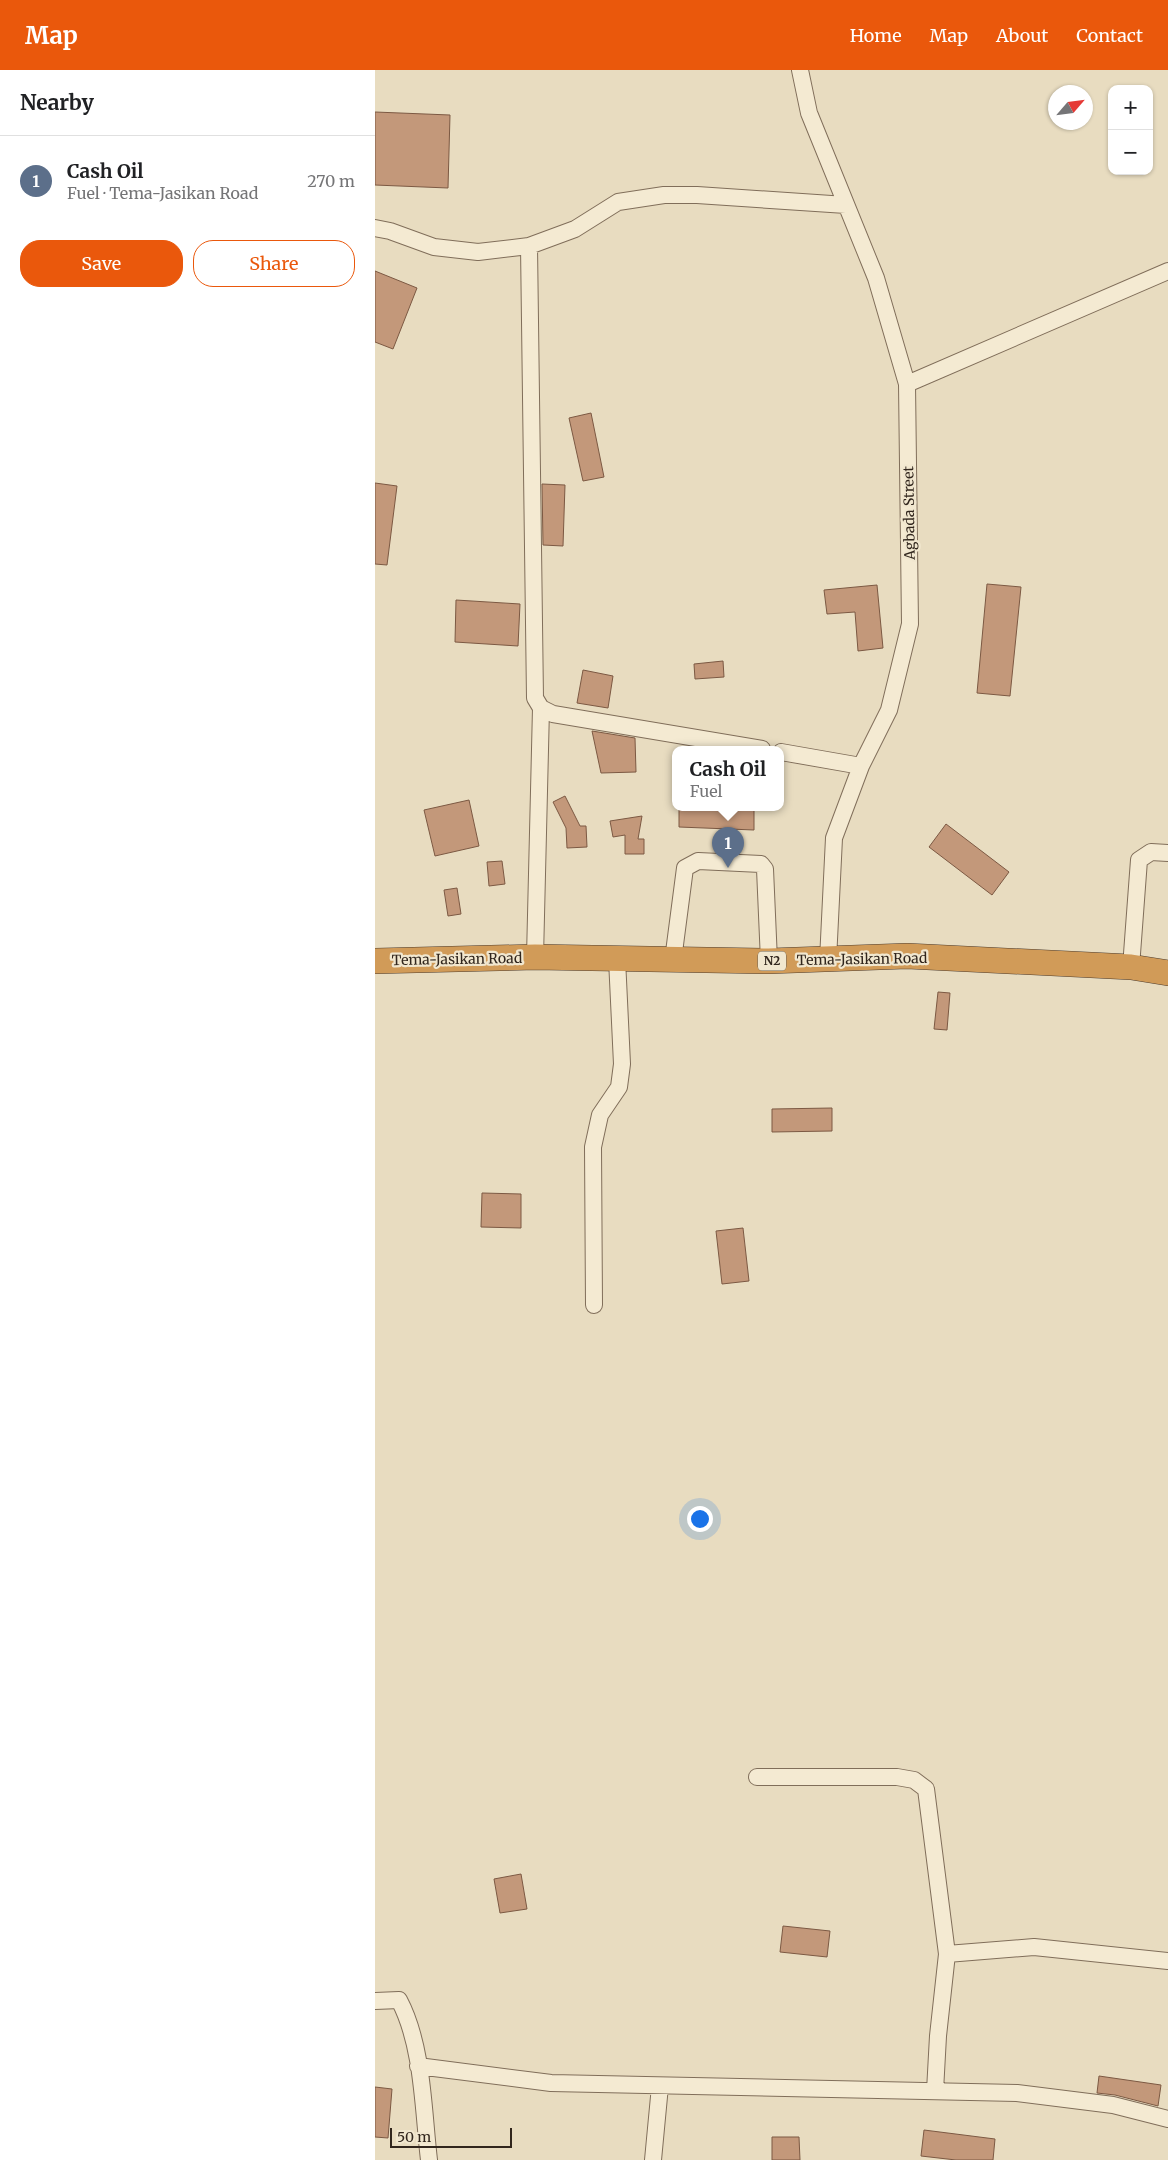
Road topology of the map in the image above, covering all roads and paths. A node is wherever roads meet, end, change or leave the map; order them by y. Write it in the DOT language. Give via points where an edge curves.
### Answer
graph roads {
  1 [pos="800,70"];
  2 [pos="846,205"];
  3 [pos="375,228"];
  4 [pos="529,246"];
  5 [pos="1168,271"];
  6 [pos="907,384"];
  7 [pos="541,708"];
  8 [pos="744,746"];
  9 [pos="784,753"];
  10 [pos="861,766"];
  11 [pos="1168,853"];
  12 [pos="535,957"];
  13 [pos="617,959"];
  14 [pos="375,960"];
  15 [pos="673,960"];
  16 [pos="828,960"];
  17 [pos="769,961"];
  18 [pos="1131,967"];
  19 [pos="1168,972"];
  20 [pos="595,1306"];
  21 [pos="757,1777"];
  22 [pos="947,1954"];
  23 [pos="1168,1961"];
  24 [pos="375,2001"];
  25 [pos="419,2066"];
  26 [pos="659,2086"];
  27 [pos="935,2091"];
  28 [pos="1168,2118"];
  29 [pos="429,2160"];
  30 [pos="653,2160"];
  1 -- 2 [label="street, Agbada Street" via="809,113"];
  2 -- 4 [label="street" via="664,195 618,202 575,229"];
  2 -- 6 [label="street, Agbada Street" via="876,278"];
  3 -- 4 [label="street" via="434,247 478,252"];
  4 -- 7 [label="street" via="535,698"];
  5 -- 6 [label="street"];
  6 -- 10 [label="street, Agbada Street" via="911,624 889,710"];
  7 -- 8 [label="street" via="553,714"];
  7 -- 12 [label="street"];
  9 -- 10 [label="street"];
  10 -- 16 [label="street, Agbada Street" via="834,838"];
  11 -- 18 [label="street" via="1151,852 1139,860"];
  12 -- 13 [label="highway, Tema-Jasikan Road / N2"];
  12 -- 14 [label="highway, Tema-Jasikan Road / N2"];
  13 -- 15 [label="highway, Tema-Jasikan Road / N2"];
  13 -- 20 [label="street" via="622,1064 619,1087 600,1115 593,1147"];
  15 -- 17 [label="highway, Tema-Jasikan Road / N2"];
  15 -- 17 [label="street" via="685,868 697,861 761,864 765,870"];
  16 -- 17 [label="highway, Tema-Jasikan Road / N2"];
  16 -- 18 [label="highway, Tema-Jasikan Road / N2" via="907,956"];
  18 -- 19 [label="highway, Tema-Jasikan Road / N2"];
  21 -- 22 [label="street" via="897,1776 914,1780 926,1789"];
  22 -- 23 [label="street" via="1035,1947"];
  22 -- 27 [label="street"];
  24 -- 25 [label="street" via="399,2000 409,2019"];
  25 -- 26 [label="street" via="551,2083"];
  25 -- 29 [label="street"];
  26 -- 27 [label="street"];
  26 -- 30 [label="street"];
  27 -- 28 [label="street" via="1017,2093 1113,2105"];
}
